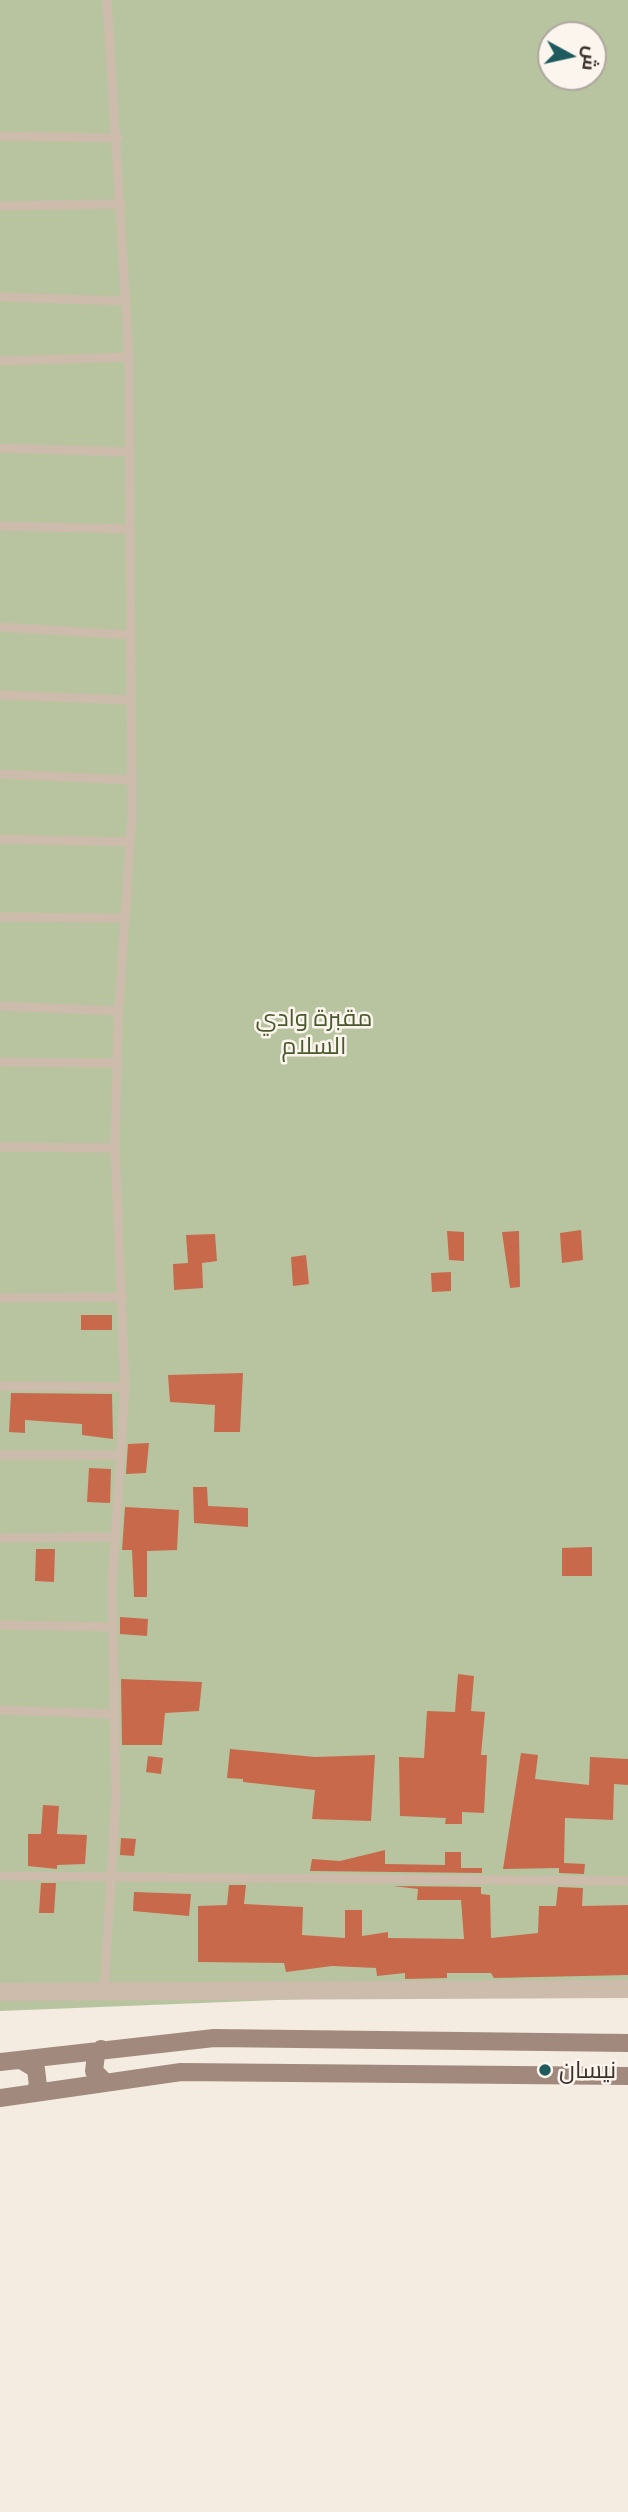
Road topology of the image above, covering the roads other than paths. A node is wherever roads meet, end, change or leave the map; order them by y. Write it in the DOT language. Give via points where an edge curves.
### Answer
graph roads {
  1 [pos="107,0"];
  2 [pos="0,136"];
  3 [pos="118,138"];
  4 [pos="121,204"];
  5 [pos="0,206"];
  6 [pos="0,297"];
  7 [pos="125,300"];
  8 [pos="129,357"];
  9 [pos="0,361"];
  10 [pos="0,448"];
  11 [pos="130,452"];
  12 [pos="0,526"];
  13 [pos="131,529"];
  14 [pos="0,626"];
  15 [pos="131,635"];
  16 [pos="0,695"];
  17 [pos="131,700"];
  18 [pos="0,774"];
  19 [pos="132,780"];
  20 [pos="0,839"];
  21 [pos="130,842"];
  22 [pos="0,917"];
  23 [pos="124,918"];
  24 [pos="0,1006"];
  25 [pos="119,1011"];
  26 [pos="0,1062"];
  27 [pos="118,1063"];
  28 [pos="0,1147"];
  29 [pos="115,1148"];
  30 [pos="123,1297"];
  31 [pos="0,1298"];
  32 [pos="0,1386"];
  33 [pos="125,1388"];
  34 [pos="0,1455"];
  35 [pos="120,1455"];
  36 [pos="117,1537"];
  37 [pos="0,1538"];
  38 [pos="0,1625"];
  39 [pos="112,1627"];
  40 [pos="0,1710"];
  41 [pos="116,1733"];
  42 [pos="0,1876"];
  43 [pos="113,1878"];
  44 [pos="628,1881"];
  45 [pos="628,1989"];
  46 [pos="0,1992"];
  47 [pos="104,1993"];
  48 [pos="628,2043"];
  49 [pos="102,2049"];
  50 [pos="21,2060"];
  51 [pos="0,2062"];
  52 [pos="628,2076"];
  53 [pos="105,2082"];
  54 [pos="33,2093"];
  55 [pos="0,2098"];
  1 -- 3 [label="lane"];
  2 -- 3 [label="lane"];
  3 -- 4 [label="lane"];
  4 -- 5 [label="lane"];
  4 -- 7 [label="lane"];
  6 -- 7 [label="lane"];
  7 -- 8 [label="lane"];
  8 -- 9 [label="lane"];
  8 -- 11 [label="lane"];
  10 -- 11 [label="lane"];
  11 -- 13 [label="lane"];
  12 -- 13 [label="lane"];
  13 -- 15 [label="lane"];
  14 -- 15 [label="lane"];
  15 -- 17 [label="lane"];
  16 -- 17 [label="lane"];
  17 -- 19 [label="lane"];
  18 -- 19 [label="lane"];
  19 -- 21 [label="lane"];
  20 -- 21 [label="lane"];
  21 -- 23 [label="lane"];
  22 -- 23 [label="lane"];
  23 -- 25 [label="lane"];
  24 -- 25 [label="lane"];
  25 -- 27 [label="lane"];
  26 -- 27 [label="lane"];
  27 -- 29 [label="lane"];
  28 -- 29 [label="lane"];
  29 -- 30 [label="lane"];
  30 -- 31 [label="lane"];
  30 -- 33 [label="lane"];
  32 -- 33 [label="lane"];
  33 -- 35 [label="lane"];
  34 -- 35 [label="lane"];
  35 -- 36 [label="lane"];
  36 -- 37 [label="lane"];
  36 -- 39 [label="lane"];
  38 -- 39 [label="lane"];
  39 -- 41 [label="lane"];
  40 -- 41 [label="lane" via="113,1714"];
  41 -- 43 [label="lane"];
  42 -- 43 [label="lane"];
  43 -- 44 [label="lane"];
  43 -- 47 [label="lane"];
  45 -- 47 [label="street"];
  46 -- 47 [label="street"];
  48 -- 49 [label="main road" via="214,2038"];
  49 -- 50 [label="main road"];
  49 -- 53 [label="main road" via="93,2063 98,2078"];
  50 -- 51 [label="main road"];
  50 -- 54 [label="main road" via="36,2069 38,2086"];
  52 -- 53 [label="main road" via="222,2071"];
  53 -- 54 [label="main road"];
  54 -- 55 [label="main road"];
}
